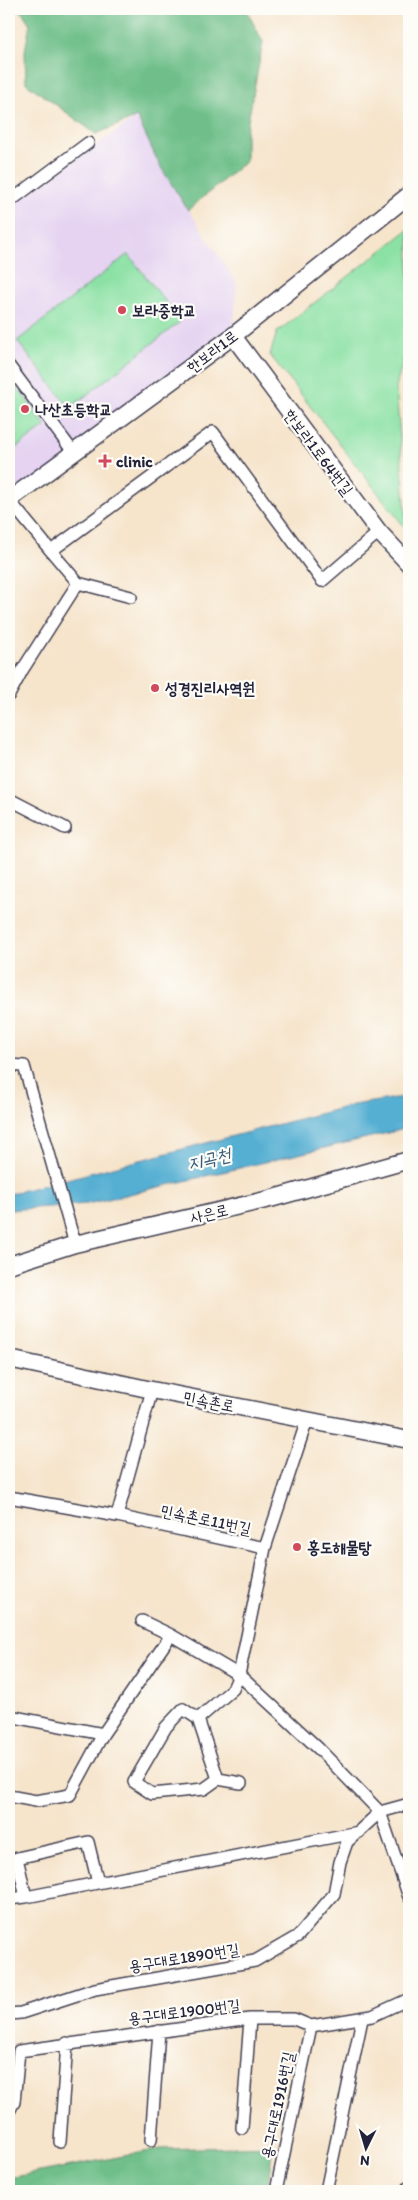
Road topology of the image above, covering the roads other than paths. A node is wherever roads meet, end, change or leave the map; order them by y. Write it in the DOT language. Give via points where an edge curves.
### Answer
graph roads {
  1 [pos="88,143"];
  2 [pos="409,195"];
  3 [pos="9,202"];
  4 [pos="233,336"];
  5 [pos="9,366"];
  6 [pos="74,452"];
  7 [pos="9,500"];
  8 [pos="378,532"];
  9 [pos="51,551"];
  10 [pos="409,564"];
  11 [pos="78,583"];
  12 [pos="131,598"];
  13 [pos="9,695"];
  14 [pos="9,799"];
  15 [pos="64,828"];
  16 [pos="9,1065"];
  17 [pos="409,1160"];
  18 [pos="73,1236"];
  19 [pos="9,1265"];
  20 [pos="9,1359"];
  21 [pos="152,1390"];
  22 [pos="307,1420"];
  23 [pos="409,1440"];
  24 [pos="9,1497"];
  25 [pos="117,1516"];
  26 [pos="264,1548"];
  27 [pos="142,1621"];
  28 [pos="171,1634"];
  29 [pos="239,1675"];
  30 [pos="9,1716"];
  31 [pos="198,1719"];
  32 [pos="103,1734"];
  33 [pos="218,1779"];
  34 [pos="134,1782"];
  35 [pos="241,1783"];
  36 [pos="128,1793"];
  37 [pos="9,1796"];
  38 [pos="409,1804"];
  39 [pos="380,1812"];
  40 [pos="359,1832"];
  41 [pos="98,1883"];
  42 [pos="26,1897"];
  43 [pos="409,1897"];
  44 [pos="9,1899"];
  45 [pos="409,1999"];
  46 [pos="9,2014"];
  47 [pos="250,2019"];
  48 [pos="362,2019"];
  49 [pos="311,2026"];
  50 [pos="159,2031"];
  51 [pos="67,2043"];
  52 [pos="9,2111"];
  53 [pos="242,2128"];
  54 [pos="151,2140"];
  55 [pos="60,2142"];
  56 [pos="409,2187"];
  57 [pos="276,2191"];
  58 [pos="326,2191"];
  59 [pos="408,2191"];
  1 -- 3 [label="street"];
  2 -- 4 [label="street, 한보라1로"];
  4 -- 6 [label="street, 한보라1로"];
  4 -- 8 [label="street, 한보라1로64번길"];
  5 -- 6 [label="street"];
  6 -- 7 [label="street, 한보라1로"];
  7 -- 9 [label="street"];
  8 -- 9 [label="street" via="322,581 213,432"];
  8 -- 10 [label="street, 한보라1로64번길"];
  9 -- 11 [label="street"];
  11 -- 12 [label="street"];
  11 -- 13 [label="street" via="22,669"];
  14 -- 15 [label="street"];
  16 -- 18 [label="street" via="24,1066"];
  17 -- 18 [label="street, 사은로" via="270,1199"];
  18 -- 19 [label="street, 사은로"];
  20 -- 21 [label="street, 민속촌로"];
  21 -- 22 [label="street, 민속촌로"];
  21 -- 25 [label="street"];
  22 -- 23 [label="street, 민속촌로"];
  22 -- 26 [label="street, 민속촌로11번길"];
  24 -- 25 [label="street, 민속촌로11번길"];
  25 -- 26 [label="street, 민속촌로11번길"];
  26 -- 29 [label="street"];
  27 -- 28 [label="street"];
  28 -- 29 [label="street"];
  28 -- 32 [label="street"];
  29 -- 31 [label="street" via="233,1689"];
  29 -- 39 [label="street" via="320,1750"];
  30 -- 32 [label="street"];
  31 -- 33 [label="street"];
  31 -- 34 [label="street" via="183,1709 166,1727"];
  32 -- 37 [label="street" via="70,1795 36,1801"];
  33 -- 34 [label="street" via="204,1789 152,1794"];
  33 -- 35 [label="street"];
  34 -- 36 [label="street"];
  38 -- 39 [label="street, 용구대로1890번길"];
  39 -- 40 [label="street, 용구대로1890번길"];
  39 -- 43 [label="street"];
  40 -- 41 [label="street"];
  40 -- 46 [label="street, 용구대로1890번길" via="347,1842 334,1894 298,1936 255,1961 95,1989"];
  41 -- 42 [label="street"];
  41 -- 42 [label="street" via="88,1842 17,1858"];
  42 -- 44 [label="street"];
  45 -- 48 [label="street, 용구대로1900번길"];
  47 -- 49 [label="street, 용구대로1900번길" via="294,2020"];
  47 -- 50 [label="street, 용구대로1900번길"];
  47 -- 53 [label="street"];
  48 -- 49 [label="street, 용구대로1900번길"];
  48 -- 58 [label="street"];
  49 -- 57 [label="street, 용구대로1916번길"];
  50 -- 51 [label="street, 용구대로1900번길"];
  50 -- 54 [label="street"];
  51 -- 52 [label="street, 용구대로1900번길" via="19,2051 14,2102"];
  51 -- 55 [label="street"];
  56 -- 59 [label="street"];
}
